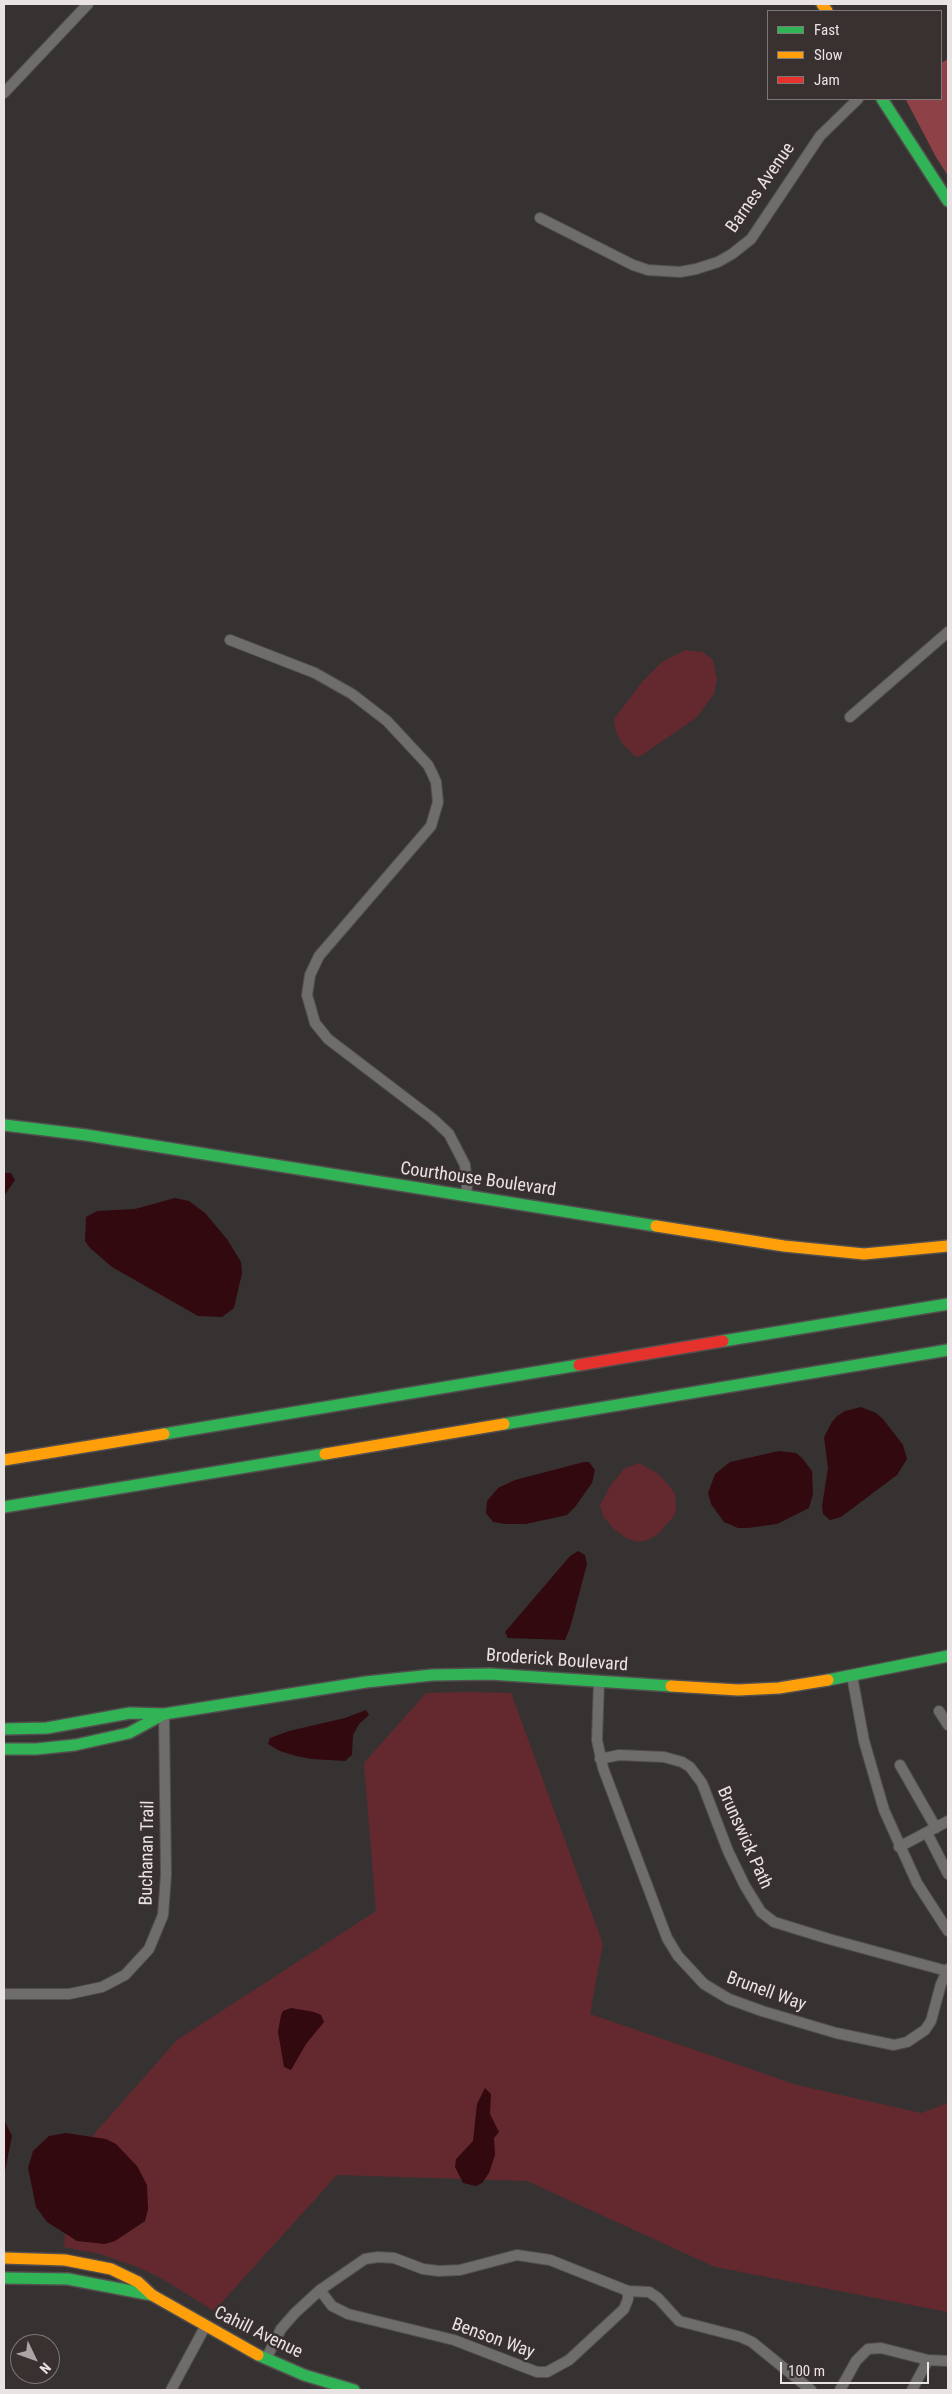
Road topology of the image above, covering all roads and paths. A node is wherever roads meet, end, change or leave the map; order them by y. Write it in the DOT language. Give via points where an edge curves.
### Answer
graph roads {
  1 [pos="88,4"];
  2 [pos="4,93"];
  3 [pos="857,100"];
  4 [pos="883,100"];
  5 [pos="948,201"];
  6 [pos="540,218"];
  7 [pos="948,632"];
  8 [pos="230,640"];
  9 [pos="850,717"];
  10 [pos="4,1124"];
  11 [pos="465,1196"];
  12 [pos="948,1246"];
  13 [pos="948,1304"];
  14 [pos="948,1350"];
  15 [pos="4,1460"];
  16 [pos="4,1507"];
  17 [pos="948,1656"];
  18 [pos="852,1676"];
  19 [pos="599,1681"];
  20 [pos="939,1711"];
  21 [pos="164,1714"];
  22 [pos="948,1725"];
  23 [pos="4,1729"];
  24 [pos="4,1749"];
  25 [pos="600,1759"];
  26 [pos="900,1765"];
  27 [pos="948,1821"];
  28 [pos="931,1831"];
  29 [pos="900,1847"];
  30 [pos="948,1874"];
  31 [pos="948,1931"];
  32 [pos="947,1970"];
  33 [pos="4,1994"];
  34 [pos="4,2258"];
  35 [pos="4,2278"];
  36 [pos="320,2290"];
  37 [pos="628,2290"];
  38 [pos="152,2295"];
  39 [pos="205,2327"];
  40 [pos="266,2359"];
  41 [pos="928,2360"];
  42 [pos="948,2361"];
  43 [pos="171,2390"];
  44 [pos="354,2390"];
  45 [pos="810,2390"];
  46 [pos="840,2390"];
  47 [pos="912,2390"];
  1 -- 2 [label="street"];
  3 -- 6 [label="street, Barnes Avenue" via="820,136 751,239 718,262 680,272 648,270"];
  4 -- 5 [label="main road"];
  7 -- 9 [label="street"];
  8 -- 11 [label="street" via="315,673 352,694 387,721 428,765 436,782 438,802 431,826 319,956 310,975 307,995 312,1016 323,1034 449,1134 465,1165"];
  10 -- 11 [label="main road, Courthouse Boulevard"];
  11 -- 12 [label="main road, Courthouse Boulevard" via="824,1251 864,1254"];
  13 -- 15 [label="main road"];
  14 -- 16 [label="main road"];
  17 -- 18 [label="main road, Broderick Boulevard"];
  18 -- 19 [label="main road, Broderick Boulevard" via="779,1688 738,1690"];
  18 -- 29 [label="street" via="875,1784"];
  19 -- 21 [label="main road, Broderick Boulevard" via="490,1674 432,1675 366,1682"];
  19 -- 25 [label="street, Brunell Way" via="597,1740"];
  20 -- 22 [label="street"];
  21 -- 23 [label="main road, Broderick Boulevard" via="130,1712 47,1728"];
  21 -- 24 [label="main road, Broderick Boulevard" via="129,1733 75,1745"];
  21 -- 33 [label="street, Buchanan Trail" via="166,1875 163,1915 149,1949 125,1975 102,1986 68,1994"];
  25 -- 32 [label="street, Brunswick Path" via="619,1755 664,1757 690,1767 702,1783 745,1886 761,1912 774,1922"];
  25 -- 32 [label="street, Brunell Way" via="667,1938 691,1972 719,1994 828,2031 894,2045 907,2042 925,2030 931,2021"];
  26 -- 28 [label="street"];
  27 -- 28 [label="street"];
  28 -- 29 [label="street"];
  28 -- 30 [label="street"];
  29 -- 31 [label="street" via="917,1883"];
  34 -- 38 [label="main road, Cahill Avenue" via="50,2258 96,2265 138,2282"];
  35 -- 38 [label="main road, Cahill Avenue" via="68,2279"];
  36 -- 37 [label="street" via="365,2260 378,2256 439,2271 460,2270 518,2255 550,2260"];
  36 -- 37 [label="street, Benson Way" via="340,2311 454,2340 537,2372 556,2369 569,2360 624,2309"];
  36 -- 40 [label="street" via="287,2321"];
  37 -- 45 [label="street" via="649,2292 678,2321 752,2342"];
  38 -- 39 [label="main road, Cahill Avenue"];
  39 -- 40 [label="main road, Cahill Avenue"];
  39 -- 43 [label="street"];
  40 -- 44 [label="main road, Cahill Avenue"];
  41 -- 42 [label="street"];
  41 -- 46 [label="street" via="881,2348 868,2349 856,2361"];
  41 -- 47 [label="street"];
}
